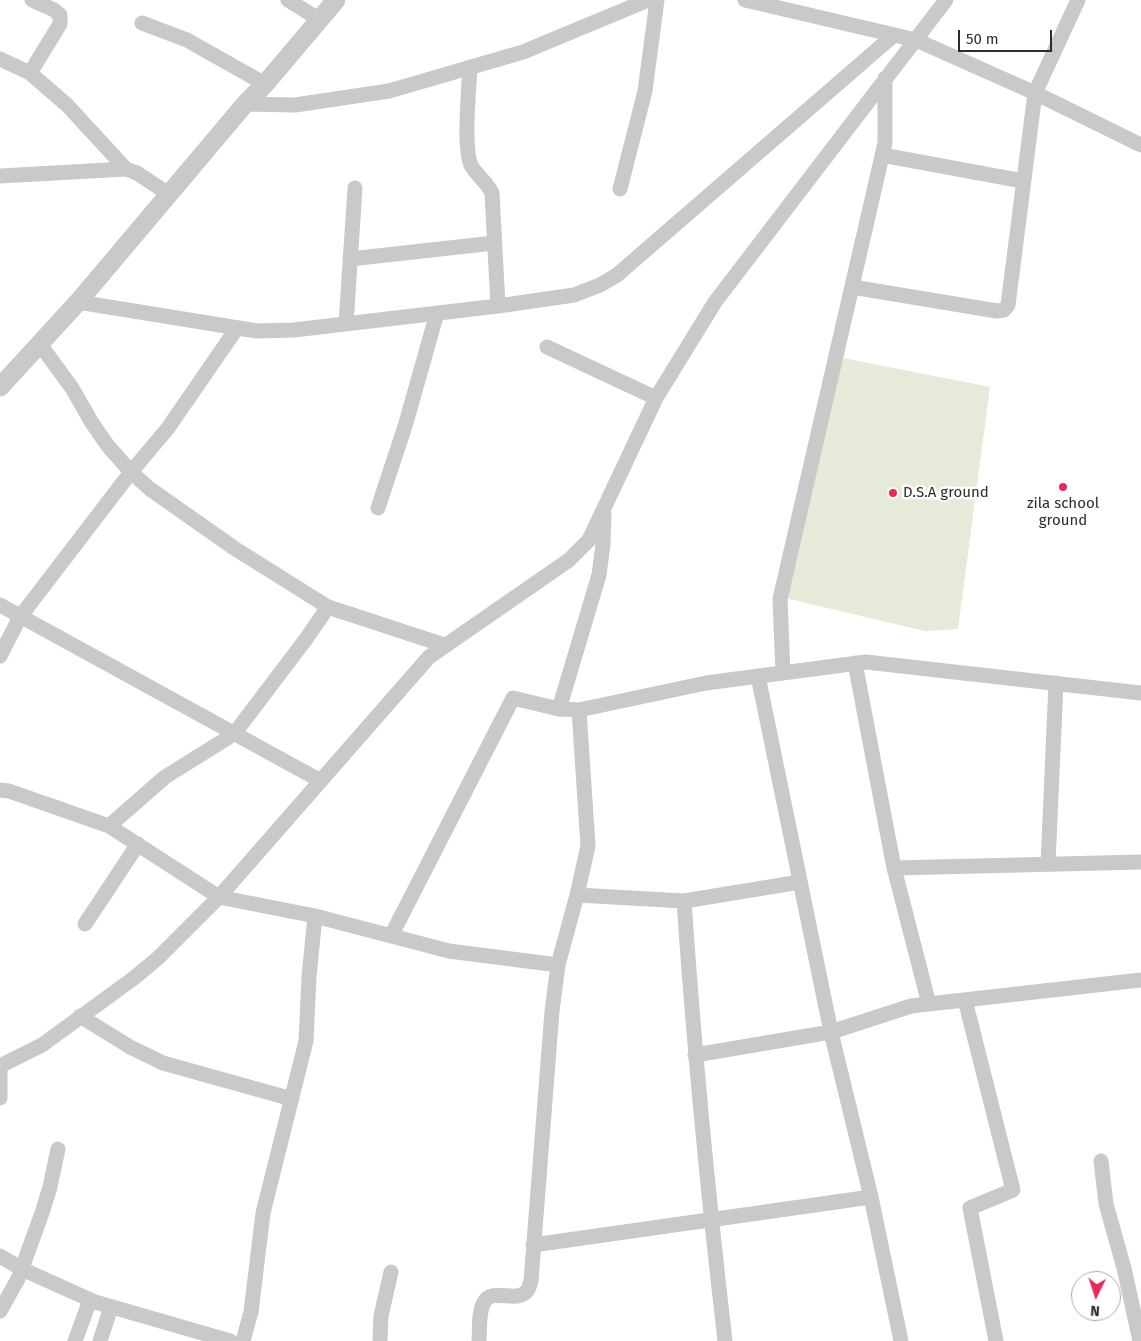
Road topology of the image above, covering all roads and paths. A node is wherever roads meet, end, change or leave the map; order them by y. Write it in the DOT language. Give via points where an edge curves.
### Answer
graph roads {
  1 [pos="32,0"];
  2 [pos="288,0"];
  3 [pos="336,0"];
  4 [pos="648,0"];
  5 [pos="657,0"];
  6 [pos="745,0"];
  7 [pos="946,0"];
  8 [pos="1078,0"];
  9 [pos="320,20"];
  10 [pos="142,23"];
  11 [pos="894,35"];
  12 [pos="916,40"];
  13 [pos="0,59"];
  14 [pos="470,67"];
  15 [pos="30,73"];
  16 [pos="885,78"];
  17 [pos="265,84"];
  18 [pos="1036,93"];
  19 [pos="245,104"];
  20 [pos="1141,145"];
  21 [pos="882,155"];
  22 [pos="126,169"];
  23 [pos="0,176"];
  24 [pos="1023,181"];
  25 [pos="355,188"];
  26 [pos="620,189"];
  27 [pos="170,195"];
  28 [pos="494,244"];
  29 [pos="350,259"];
  30 [pos="852,287"];
  31 [pos="78,302"];
  32 [pos="498,306"];
  33 [pos="437,313"];
  34 [pos="346,324"];
  35 [pos="237,328"];
  36 [pos="39,343"];
  37 [pos="547,347"];
  38 [pos="0,387"];
  39 [pos="656,398"];
  40 [pos="131,472"];
  41 [pos="604,507"];
  42 [pos="378,508"];
  43 [pos="0,605"];
  44 [pos="328,607"];
  45 [pos="20,617"];
  46 [pos="444,645"];
  47 [pos="0,656"];
  48 [pos="855,664"];
  49 [pos="783,673"];
  50 [pos="758,676"];
  51 [pos="1056,683"];
  52 [pos="1141,693"];
  53 [pos="559,710"];
  54 [pos="579,710"];
  55 [pos="234,734"];
  56 [pos="321,781"];
  57 [pos="0,790"];
  58 [pos="110,826"];
  59 [pos="138,844"];
  60 [pos="1141,862"];
  61 [pos="1048,864"];
  62 [pos="894,868"];
  63 [pos="800,882"];
  64 [pos="577,895"];
  65 [pos="219,897"];
  66 [pos="684,901"];
  67 [pos="315,916"];
  68 [pos="86,924"];
  69 [pos="391,936"];
  70 [pos="558,965"];
  71 [pos="1141,980"];
  72 [pos="964,1000"];
  73 [pos="928,1004"];
  74 [pos="80,1016"];
  75 [pos="832,1032"];
  76 [pos="695,1055"];
  77 [pos="0,1066"];
  78 [pos="0,1098"];
  79 [pos="292,1098"];
  80 [pos="58,1149"];
  81 [pos="1101,1161"];
  82 [pos="872,1197"];
  83 [pos="711,1221"];
  84 [pos="533,1245"];
  85 [pos="0,1256"];
  86 [pos="22,1269"];
  87 [pos="390,1272"];
  88 [pos="90,1300"];
  89 [pos="111,1307"];
  90 [pos="0,1310"];
  91 [pos="75,1341"];
  92 [pos="100,1341"];
  93 [pos="230,1341"];
  94 [pos="243,1341"];
  95 [pos="380,1341"];
  96 [pos="479,1341"];
  97 [pos="725,1341"];
  98 [pos="901,1341"];
  99 [pos="996,1341"];
  100 [pos="1140,1341"];
  1 -- 15 [label="street" via="60,15 60,24"];
  2 -- 9 [label="street"];
  3 -- 9 [label="street"];
  4 -- 14 [label="street" via="523,52"];
  5 -- 26 [label="street" via="645,91"];
  6 -- 11 [label="street"];
  7 -- 12 [label="street"];
  8 -- 18 [label="street"];
  9 -- 17 [label="street"];
  10 -- 17 [label="street" via="187,40"];
  11 -- 12 [label="street"];
  11 -- 32 [label="street" via="617,275 574,294"];
  12 -- 16 [label="street"];
  12 -- 18 [label="street"];
  13 -- 15 [label="street"];
  14 -- 19 [label="street" via="389,91 295,105"];
  14 -- 28 [label="street" via="469,160 492,193"];
  15 -- 22 [label="street" via="67,105"];
  16 -- 21 [label="street" via="885,143"];
  16 -- 39 [label="street" via="715,302"];
  17 -- 19 [label="street"];
  18 -- 20 [label="street"];
  18 -- 24 [label="street"];
  19 -- 27 [label="street"];
  21 -- 24 [label="street"];
  21 -- 30 [label="street"];
  22 -- 23 [label="street"];
  22 -- 27 [label="street"];
  24 -- 30 [label="street" via="1008,305 1004,310"];
  25 -- 29 [label="street"];
  27 -- 31 [label="street"];
  28 -- 29 [label="street"];
  28 -- 32 [label="street"];
  29 -- 34 [label="street"];
  30 -- 49 [label="street" via="780,599"];
  31 -- 35 [label="street"];
  31 -- 36 [label="street"];
  32 -- 33 [label="street"];
  33 -- 34 [label="street"];
  33 -- 42 [label="street"];
  34 -- 35 [label="street" via="294,330"];
  35 -- 40 [label="street" via="168,428"];
  36 -- 38 [label="street"];
  36 -- 40 [label="street" via="108,446"];
  37 -- 39 [label="street"];
  39 -- 41 [label="street"];
  40 -- 44 [label="street" via="234,548"];
  40 -- 45 [label="street"];
  41 -- 46 [label="street" via="589,540 570,560"];
  41 -- 53 [label="street" via="599,575"];
  43 -- 45 [label="street"];
  44 -- 46 [label="street"];
  44 -- 55 [label="street"];
  45 -- 47 [label="street"];
  45 -- 55 [label="street"];
  46 -- 56 [label="street" via="429,657"];
  48 -- 49 [label="street"];
  48 -- 51 [label="street" via="866,662"];
  48 -- 62 [label="street"];
  49 -- 50 [label="street"];
  50 -- 54 [label="street" via="706,683"];
  50 -- 63 [label="street"];
  51 -- 52 [label="street"];
  51 -- 61 [label="street"];
  53 -- 54 [label="street"];
  53 -- 69 [label="street" via="513,698"];
  54 -- 64 [label="street" via="588,846"];
  55 -- 56 [label="street"];
  55 -- 58 [label="street" via="165,777"];
  56 -- 65 [label="street"];
  57 -- 58 [label="street"];
  58 -- 59 [label="street"];
  59 -- 65 [label="street"];
  59 -- 68 [label="street"];
  60 -- 61 [label="street"];
  61 -- 62 [label="street"];
  62 -- 73 [label="street"];
  63 -- 66 [label="street"];
  63 -- 75 [label="street"];
  64 -- 66 [label="street"];
  64 -- 70 [label="street"];
  65 -- 67 [label="street"];
  65 -- 74 [label="street" via="146,968"];
  66 -- 76 [label="street"];
  67 -- 69 [label="street"];
  67 -- 79 [label="street" via="306,1041"];
  69 -- 70 [label="street" via="450,951"];
  70 -- 84 [label="street"];
  71 -- 72 [label="street"];
  72 -- 73 [label="street"];
  72 -- 99 [label="street" via="1013,1190 970,1208"];
  73 -- 75 [label="street" via="911,1006"];
  74 -- 77 [label="street" via="42,1045"];
  74 -- 79 [label="street" via="130,1047 163,1062"];
  75 -- 76 [label="street"];
  75 -- 82 [label="street"];
  76 -- 83 [label="street"];
  77 -- 78 [label="street"];
  79 -- 94 [label="street" via="263,1213 251,1312"];
  80 -- 86 [label="street" via="50,1187"];
  81 -- 100 [label="street" via="1106,1204"];
  82 -- 83 [label="street"];
  82 -- 98 [label="street"];
  83 -- 84 [label="street"];
  83 -- 97 [label="street"];
  84 -- 96 [label="street" via="528,1291 521,1296 493,1296 485,1300 481,1310"];
  85 -- 86 [label="street"];
  86 -- 88 [label="street"];
  86 -- 90 [label="street"];
  87 -- 95 [label="street" via="381,1316"];
  88 -- 89 [label="street"];
  88 -- 91 [label="street"];
  89 -- 92 [label="street"];
  89 -- 93 [label="street"];
}
